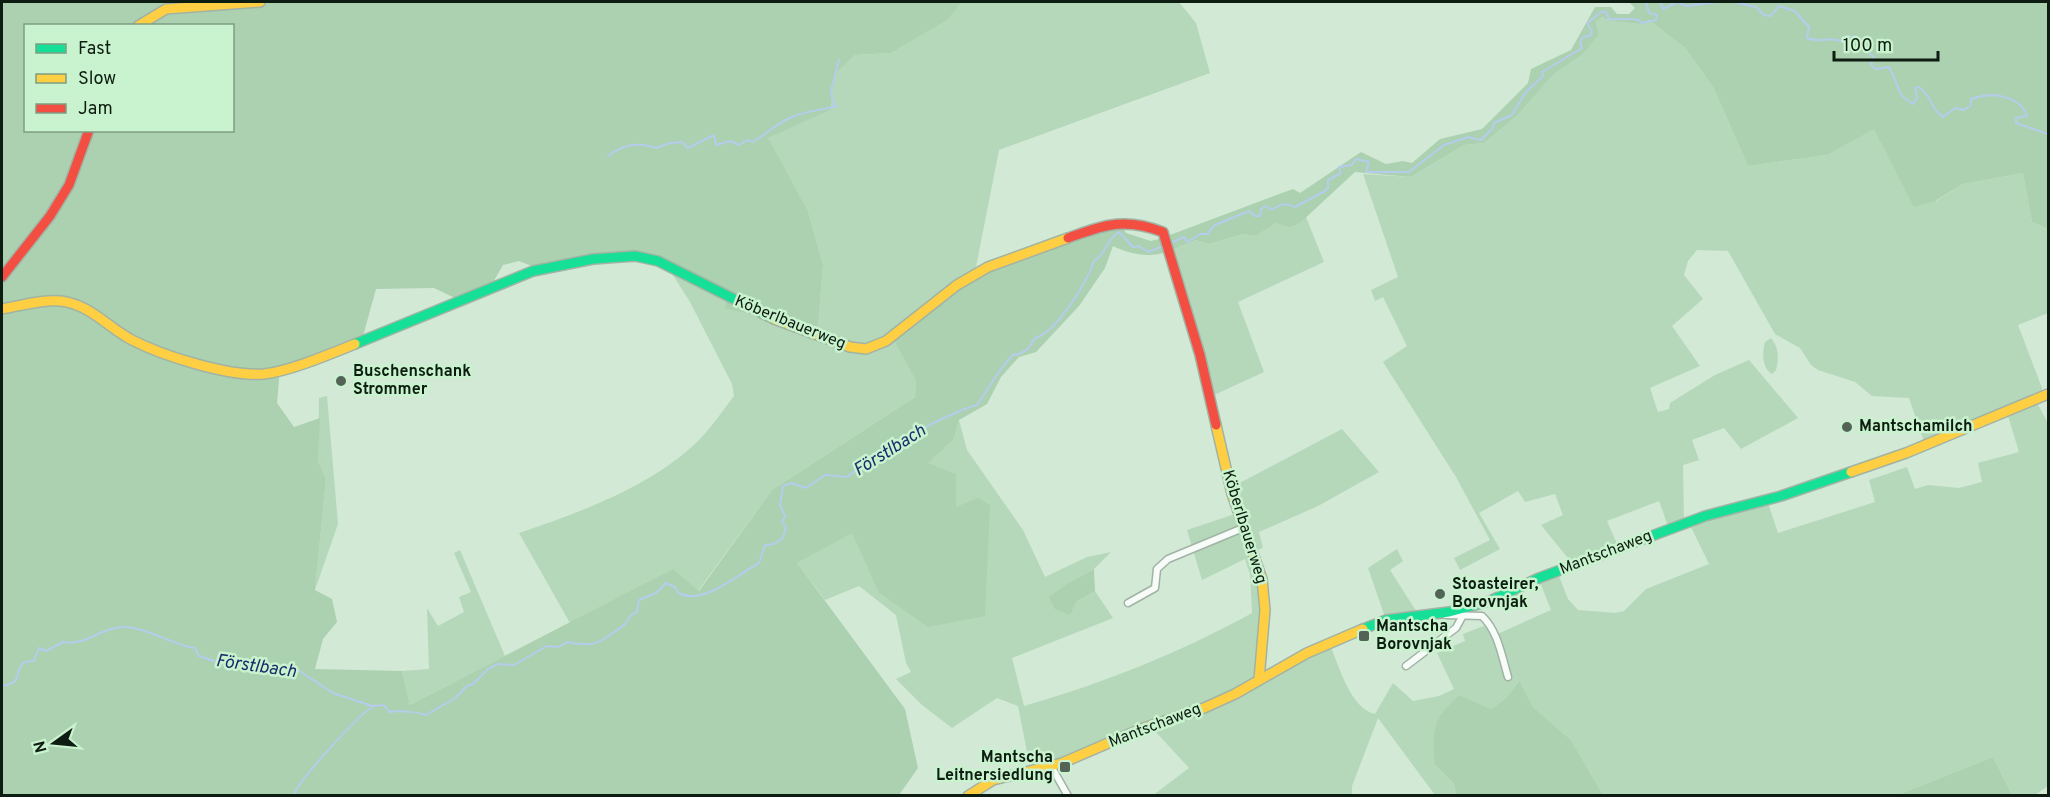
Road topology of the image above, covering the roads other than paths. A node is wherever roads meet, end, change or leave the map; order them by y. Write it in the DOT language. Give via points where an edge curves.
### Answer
graph roads {
  1 [pos="260,2"];
  2 [pos="141,24"];
  3 [pos="88,132"];
  4 [pos="2,277"];
  5 [pos="2,309"];
  6 [pos="2049,394"];
  7 [pos="1243,528"];
  8 [pos="1490,601"];
  9 [pos="1128,603"];
  10 [pos="1428,614"];
  11 [pos="1475,615"];
  12 [pos="1462,617"];
  13 [pos="1406,666"];
  14 [pos="1508,677"];
  15 [pos="1259,680"];
  16 [pos="1051,766"];
  17 [pos="968,795"];
  18 [pos="1068,795"];
  1 -- 2 [label="street" via="166,9"];
  3 -- 4 [label="street" via="65,192"];
  5 -- 7 [label="street, Köberlbauerweg" via="59,301 74,304 95,313 132,340 212,369 264,374 322,357 533,272 593,259 635,256 658,261 775,319 850,347 866,349 886,341 957,285 1011,257 1122,222 1163,232 1200,355 1228,481"];
  6 -- 8 [label="street, Mantschaweg" via="1906,453 1781,496 1705,516 1539,578"];
  7 -- 9 [label="street" via="1168,559 1157,569 1155,588"];
  7 -- 15 [label="street, Köberlbauerweg" via="1256,558 1264,594"];
  8 -- 10 [label="street, Mantschaweg"];
  8 -- 11 [label="street"];
  10 -- 12 [label="street"];
  10 -- 15 [label="street, Mantschaweg" via="1392,618 1361,629"];
  11 -- 12 [label="street"];
  11 -- 14 [label="street" via="1490,623"];
  12 -- 13 [label="street" via="1456,628"];
  15 -- 16 [label="street, Mantschaweg" via="1204,708"];
  16 -- 17 [label="street, Mantschaweg" via="993,780"];
  16 -- 18 [label="street"];
}
